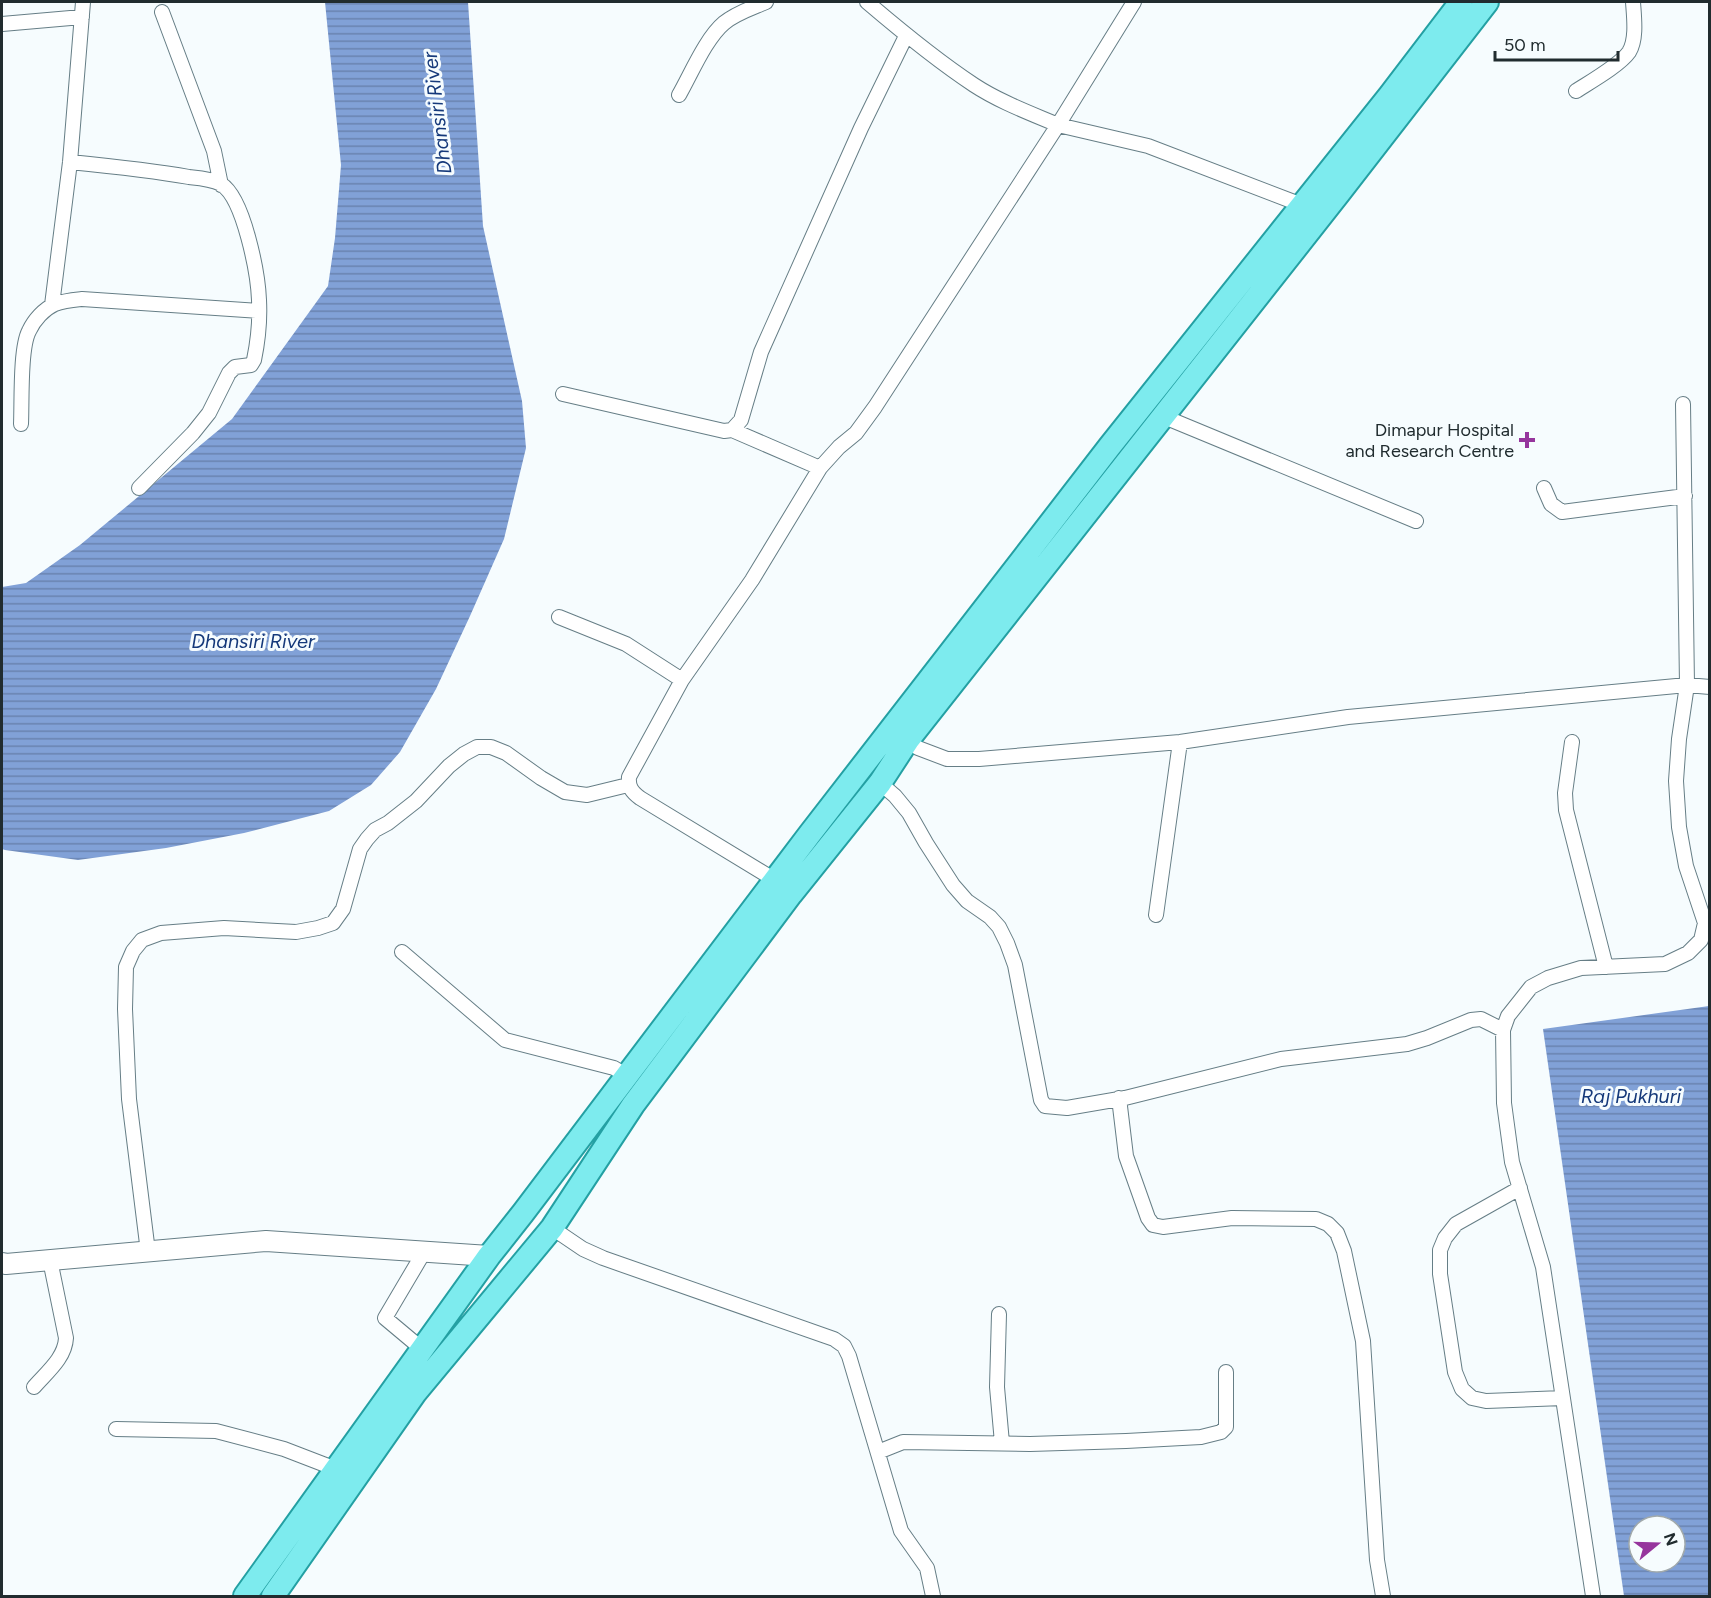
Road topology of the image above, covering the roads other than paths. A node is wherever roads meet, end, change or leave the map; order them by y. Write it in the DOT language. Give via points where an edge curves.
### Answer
graph roads {
  1 [pos="83,2"];
  2 [pos="766,2"];
  3 [pos="867,2"];
  4 [pos="1134,2"];
  5 [pos="1461,2"];
  6 [pos="1487,2"];
  7 [pos="1633,2"];
  8 [pos="162,12"];
  9 [pos="82,17"];
  10 [pos="2,24"];
  11 [pos="906,36"];
  12 [pos="1576,91"];
  13 [pos="679,95"];
  14 [pos="1058,125"];
  15 [pos="70,162"];
  16 [pos="221,184"];
  17 [pos="1302,205"];
  18 [pos="52,305"];
  19 [pos="259,311"];
  20 [pos="563,394"];
  21 [pos="1683,404"];
  22 [pos="1162,416"];
  23 [pos="21,424"];
  24 [pos="732,430"];
  25 [pos="820,468"];
  26 [pos="139,488"];
  27 [pos="1544,488"];
  28 [pos="1685,496"];
  29 [pos="1416,521"];
  30 [pos="559,617"];
  31 [pos="682,680"];
  32 [pos="1687,685"];
  33 [pos="1710,687"];
  34 [pos="908,740"];
  35 [pos="1180,742"];
  36 [pos="1572,742"];
  37 [pos="880,783"];
  38 [pos="628,785"];
  39 [pos="775,880"];
  40 [pos="1156,915"];
  41 [pos="402,952"];
  42 [pos="1606,967"];
  43 [pos="1503,1030"];
  44 [pos="627,1076"];
  45 [pos="1119,1098"];
  46 [pos="1520,1188"];
  47 [pos="552,1228"];
  48 [pos="148,1251"];
  49 [pos="424,1252"];
  50 [pos="489,1256"];
  51 [pos="50,1260"];
  52 [pos="2,1263"];
  53 [pos="999,1314"];
  54 [pos="422,1349"];
  55 [pos="1226,1372"];
  56 [pos="34,1387"];
  57 [pos="1563,1398"];
  58 [pos="116,1429"];
  59 [pos="1002,1443"];
  60 [pos="878,1452"];
  61 [pos="336,1469"];
  62 [pos="245,1596"];
  63 [pos="273,1596"];
  64 [pos="933,1596"];
  65 [pos="1383,1596"];
  66 [pos="1593,1596"];
  1 -- 9 [label="street"];
  2 -- 13 [label="street" via="723,24"];
  3 -- 11 [label="street"];
  4 -- 14 [label="street"];
  5 -- 17 [label="main road"];
  6 -- 22 [label="main road"];
  7 -- 12 [label="street" via="1630,51"];
  8 -- 16 [label="street" via="214,151"];
  9 -- 10 [label="street"];
  9 -- 15 [label="street"];
  11 -- 14 [label="street" via="975,86"];
  11 -- 24 [label="street" via="760,352 741,420"];
  14 -- 17 [label="street" via="1148,146"];
  14 -- 25 [label="street" via="875,407 856,433"];
  15 -- 16 [label="street" via="168,173"];
  15 -- 18 [label="street"];
  16 -- 19 [label="street" via="240,212 256,267"];
  17 -- 39 [label="main road" via="1110,446"];
  18 -- 19 [label="street" via="82,299"];
  18 -- 23 [label="street" via="27,333"];
  19 -- 26 [label="street" via="251,365 229,373 194,433"];
  20 -- 24 [label="street"];
  21 -- 28 [label="street"];
  22 -- 29 [label="street"];
  22 -- 34 [label="main road"];
  24 -- 25 [label="street"];
  25 -- 31 [label="street" via="753,580"];
  27 -- 28 [label="street" via="1551,504 1562,512"];
  28 -- 32 [label="street"];
  30 -- 31 [label="street" via="626,644"];
  31 -- 38 [label="street" via="633,767"];
  32 -- 33 [label="street"];
  32 -- 35 [label="street" via="1348,717"];
  32 -- 42 [label="street" via="1677,770 1679,827 1686,866 1705,923 1701,940 1688,953 1665,964"];
  34 -- 35 [label="street" via="947,759"];
  34 -- 37 [label="main road"];
  35 -- 40 [label="street"];
  36 -- 42 [label="street" via="1566,810"];
  37 -- 45 [label="street" via="909,813 967,902 999,927 1015,964 1045,1106 1067,1108"];
  37 -- 47 [label="main road" via="791,894 633,1105"];
  38 -- 39 [label="street" via="640,798"];
  38 -- 48 [label="street" via="587,795 566,792 507,753 477,747 449,766 416,801 367,839 360,849 344,909 333,923 296,932 224,928 161,933 142,940 126,967 124,1009 129,1099"];
  39 -- 44 [label="main road"];
  41 -- 44 [label="street" via="505,1040 614,1068"];
  42 -- 43 [label="street" via="1581,968 1531,987 1508,1016"];
  43 -- 45 [label="street" via="1481,1019 1471,1020 1407,1044 1281,1059"];
  43 -- 46 [label="street" via="1504,1103 1512,1162"];
  44 -- 50 [label="main road"];
  45 -- 65 [label="street" via="1126,1156 1153,1225 1232,1218 1316,1219 1337,1233 1364,1341 1377,1560"];
  46 -- 57 [label="street" via="1543,1267"];
  46 -- 57 [label="street" via="1456,1224 1440,1250 1455,1372 1462,1389 1472,1398"];
  47 -- 60 [label="street" via="603,1258 834,1339 849,1356"];
  47 -- 63 [label="main road" via="415,1393"];
  48 -- 49 [label="street" via="266,1241"];
  48 -- 51 [label="street"];
  49 -- 50 [label="street"];
  49 -- 54 [label="street" via="385,1318"];
  50 -- 54 [label="main road"];
  51 -- 52 [label="street"];
  51 -- 56 [label="street" via="65,1346"];
  53 -- 59 [label="street" via="997,1387"];
  54 -- 61 [label="main road"];
  55 -- 59 [label="street" via="1226,1427 1217,1434 1126,1441"];
  57 -- 66 [label="street"];
  58 -- 61 [label="street" via="216,1431 284,1449"];
  59 -- 60 [label="street" via="903,1442"];
  60 -- 64 [label="street" via="901,1532 927,1568"];
  61 -- 62 [label="main road"];
}
